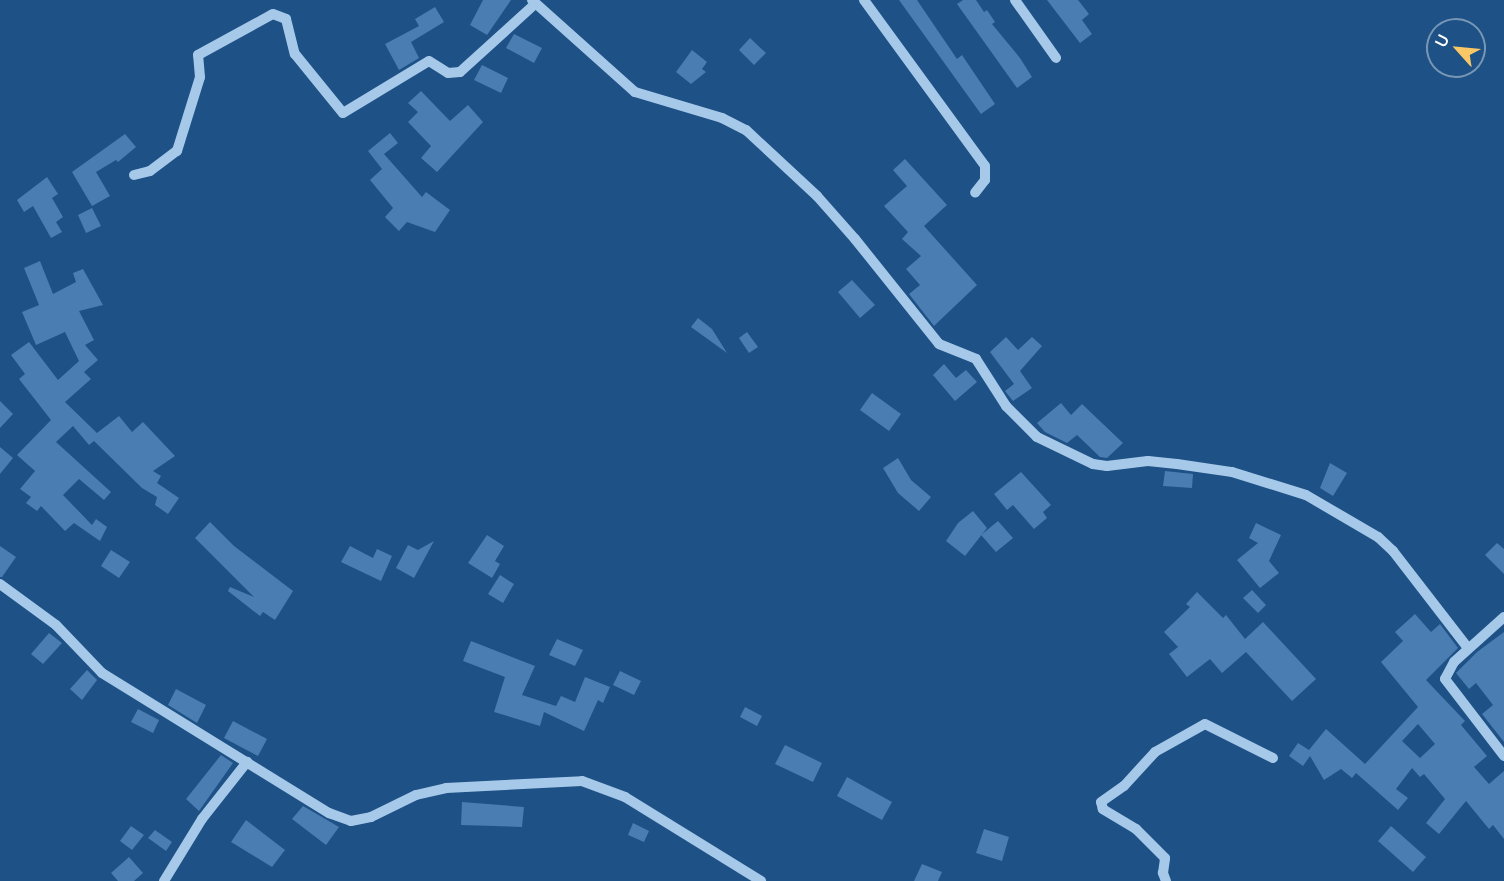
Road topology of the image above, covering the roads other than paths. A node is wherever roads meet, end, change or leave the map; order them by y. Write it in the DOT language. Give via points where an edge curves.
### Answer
graph roads {
  1 [pos="864,0"];
  2 [pos="1015,0"];
  3 [pos="533,2"];
  4 [pos="1056,58"];
  5 [pos="134,175"];
  6 [pos="975,193"];
  7 [pos="0,584"];
  8 [pos="1504,617"];
  9 [pos="1468,648"];
  10 [pos="1504,756"];
  11 [pos="1273,759"];
  12 [pos="247,762"];
  13 [pos="164,881"];
  14 [pos="761,881"];
  15 [pos="1166,881"];
  1 -- 6 [label="street" via="986,166 985,180"];
  2 -- 4 [label="street"];
  3 -- 5 [label="street" via="459,72 448,73 429,61 343,113 295,54 286,19 273,14 198,55 200,77 177,151 150,171"];
  3 -- 9 [label="street" via="635,92 722,118 746,130 824,204 939,344 976,359 1006,406 1037,437 1093,464 1148,461 1232,472 1306,495 1378,537 1394,551"];
  7 -- 12 [label="street" via="56,625 102,672"];
  8 -- 9 [label="street"];
  9 -- 10 [label="street" via="1449,668 1446,684"];
  11 -- 15 [label="street" via="1204,724 1155,752 1124,786 1101,802 1103,809 1136,829 1165,858"];
  12 -- 13 [label="street" via="202,819"];
  12 -- 14 [label="street" via="329,813 351,821 371,817 416,795 446,788 582,781 626,797"];
}
